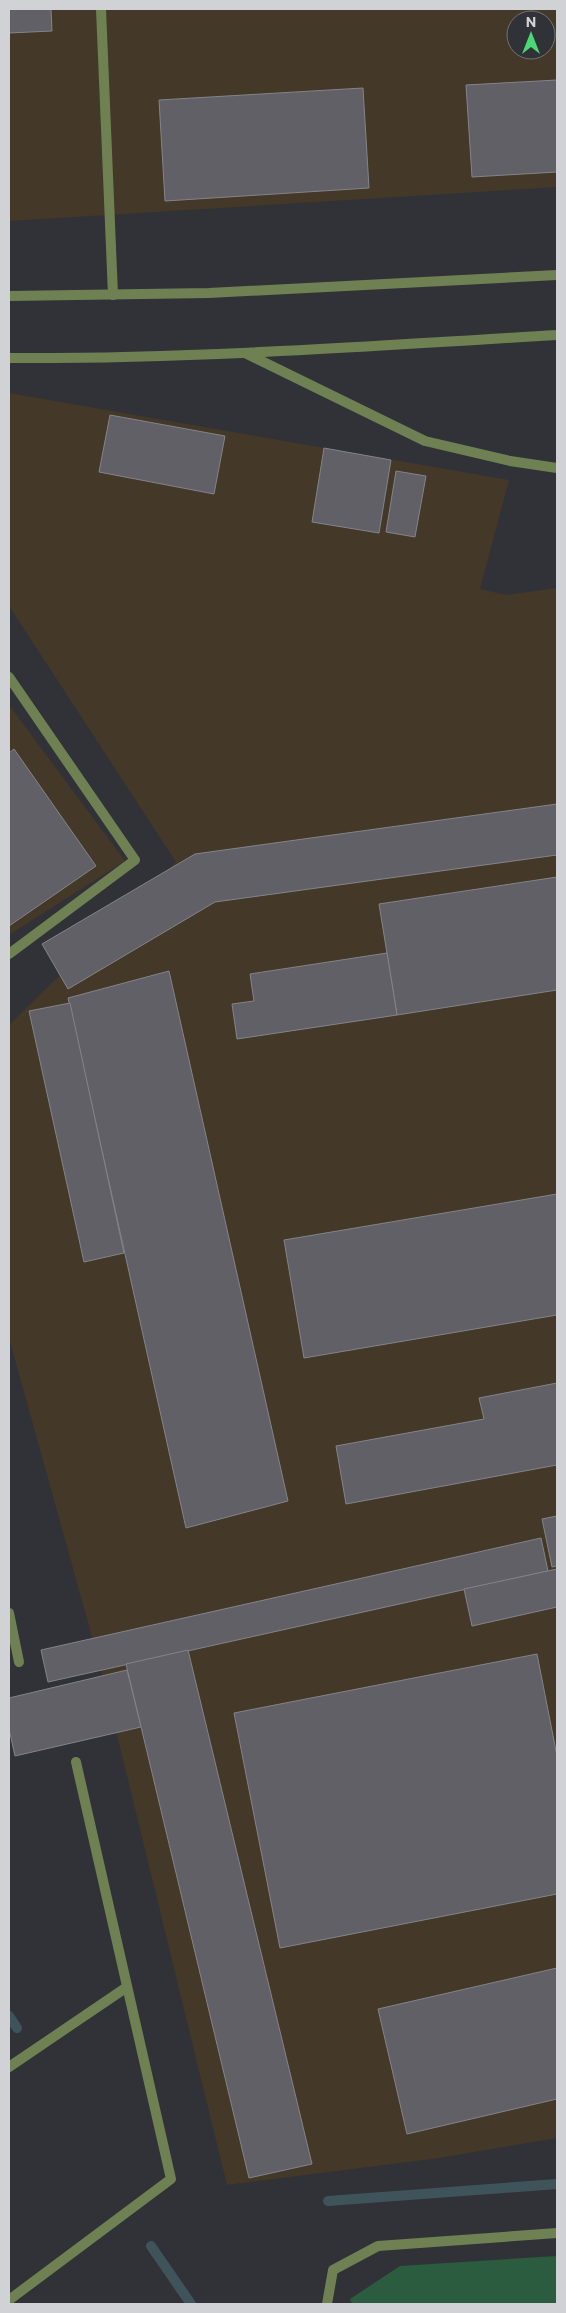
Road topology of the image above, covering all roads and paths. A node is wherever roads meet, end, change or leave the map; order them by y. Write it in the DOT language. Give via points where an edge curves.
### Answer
graph roads {
  1 [pos="101,9"];
  2 [pos="557,275"];
  3 [pos="113,295"];
  4 [pos="9,296"];
  5 [pos="557,335"];
  6 [pos="247,354"];
  7 [pos="9,358"];
  8 [pos="557,468"];
  9 [pos="9,677"];
  10 [pos="9,954"];
  11 [pos="9,1612"];
  12 [pos="19,1662"];
  13 [pos="76,1762"];
  14 [pos="127,1987"];
  15 [pos="9,2066"];
  16 [pos="557,2233"];
  17 [pos="9,2300"];
  18 [pos="327,2304"];
  1 -- 3 [label="street"];
  2 -- 3 [label="street"];
  3 -- 4 [label="street"];
  5 -- 6 [label="street"];
  6 -- 7 [label="street"];
  6 -- 8 [label="street" via="424,441"];
  9 -- 10 [label="street" via="135,860"];
  11 -- 12 [label="street"];
  13 -- 14 [label="street"];
  14 -- 15 [label="street"];
  14 -- 17 [label="street" via="171,2179"];
  16 -- 18 [label="street" via="378,2246 333,2270"];
}
